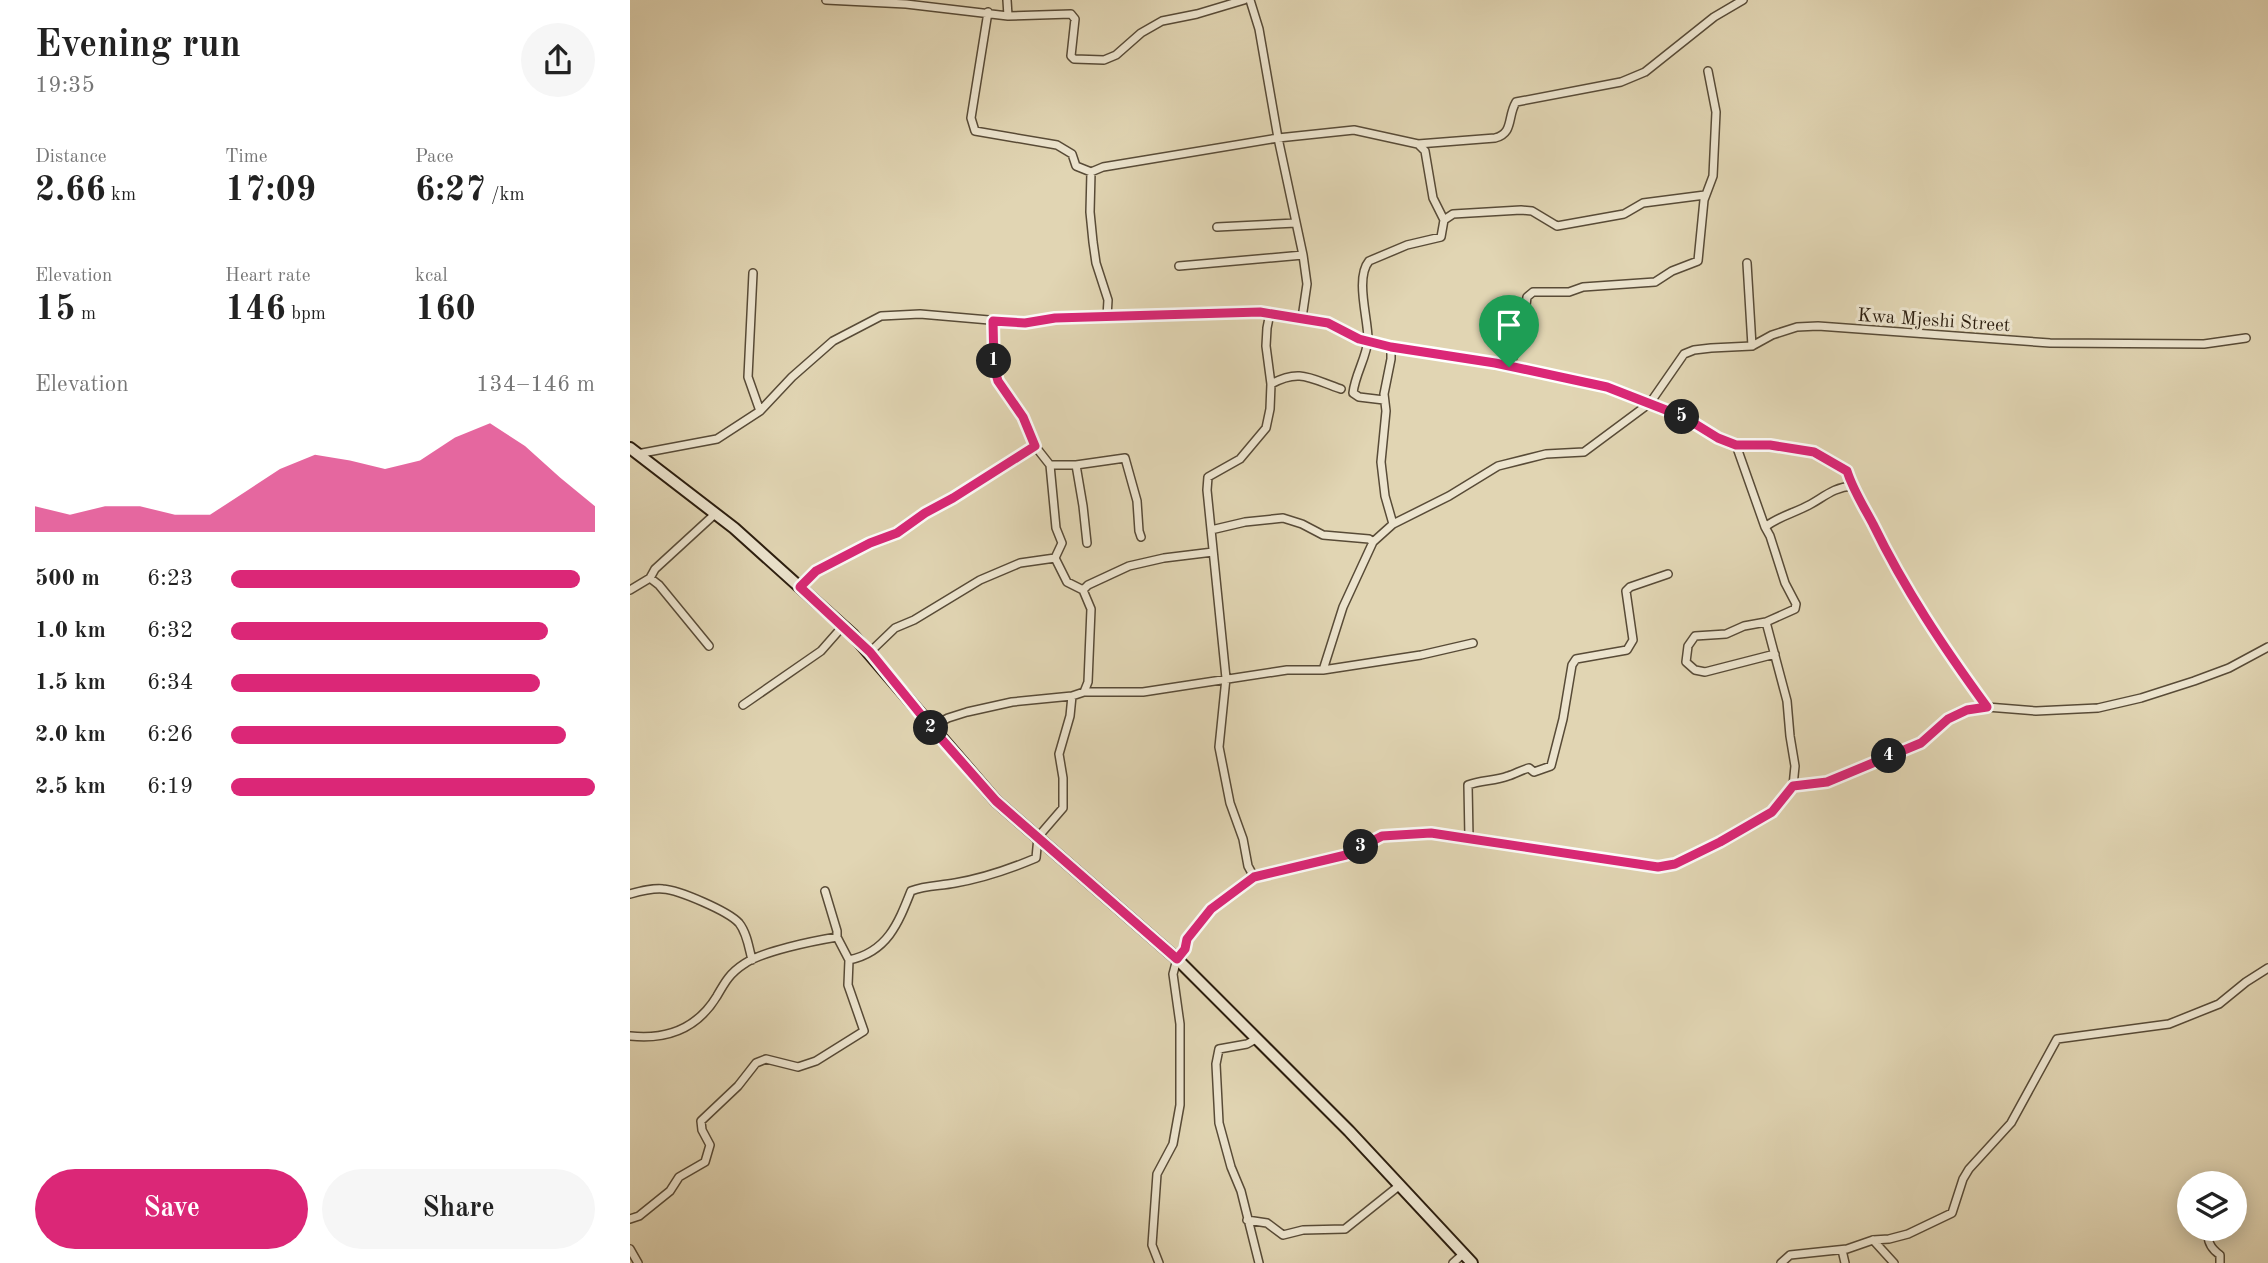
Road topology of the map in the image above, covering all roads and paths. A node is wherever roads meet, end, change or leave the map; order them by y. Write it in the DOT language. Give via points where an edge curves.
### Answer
graph roads {
  1 [pos="826,0"];
  2 [pos="1007,0"];
  3 [pos="1244,0"];
  4 [pos="1250,0"];
  5 [pos="1743,0"];
  6 [pos="988,12"];
  7 [pos="1008,16"];
  8 [pos="1708,71"];
  9 [pos="1278,138"];
  10 [pos="1418,144"];
  11 [pos="1091,172"];
  12 [pos="1705,195"];
  13 [pos="1444,220"];
  14 [pos="1296,223"];
  15 [pos="1217,227"];
  16 [pos="1303,255"];
  17 [pos="1747,263"];
  18 [pos="1179,265"];
  19 [pos="752,273"];
  20 [pos="1270,313"];
  21 [pos="1107,317"];
  22 [pos="1302,318"];
  23 [pos="993,321"];
  24 [pos="2246,338"];
  25 [pos="1368,342"];
  26 [pos="1752,346"];
  27 [pos="1391,347"];
  28 [pos="1509,367"];
  29 [pos="1271,384"];
  30 [pos="1341,389"];
  31 [pos="1384,400"];
  32 [pos="1650,403"];
  33 [pos="760,411"];
  34 [pos="1736,445"];
  35 [pos="1035,446"];
  36 [pos="634,451"];
  37 [pos="1050,465"];
  38 [pos="1076,465"];
  39 [pos="1852,486"];
  40 [pos="715,514"];
  41 [pos="1392,524"];
  42 [pos="1765,527"];
  43 [pos="1211,530"];
  44 [pos="1141,537"];
  45 [pos="1373,542"];
  46 [pos="1087,543"];
  47 [pos="1213,552"];
  48 [pos="1055,558"];
  49 [pos="1668,574"];
  50 [pos="650,578"];
  51 [pos="800,587"];
  52 [pos="630,590"];
  53 [pos="1083,590"];
  54 [pos="1766,622"];
  55 [pos="843,626"];
  56 [pos="1473,643"];
  57 [pos="709,646"];
  58 [pos="2268,647"];
  59 [pos="870,652"];
  60 [pos="1775,654"];
  61 [pos="1323,670"];
  62 [pos="1226,678"];
  63 [pos="1084,692"];
  64 [pos="1072,696"];
  65 [pos="743,705"];
  66 [pos="1987,707"];
  67 [pos="931,727"];
  68 [pos="1793,786"];
  69 [pos="1038,837"];
  70 [pos="1469,838"];
  71 [pos="1048,846"];
  72 [pos="1037,858"];
  73 [pos="1254,877"];
  74 [pos="825,891"];
  75 [pos="630,894"];
  76 [pos="837,937"];
  77 [pos="1177,959"];
  78 [pos="752,960"];
  79 [pos="849,960"];
  80 [pos="2268,968"];
  81 [pos="630,1037"];
  82 [pos="1256,1040"];
  83 [pos="1400,1185"];
  84 [pos="630,1219"];
  85 [pos="1247,1220"];
  86 [pos="1874,1240"];
  87 [pos="2208,1241"];
  88 [pos="630,1250"];
  89 [pos="1842,1250"];
  90 [pos="1463,1254"];
  91 [pos="638,1263"];
  92 [pos="1159,1263"];
  93 [pos="1259,1263"];
  94 [pos="1453,1263"];
  95 [pos="1472,1263"];
  96 [pos="1781,1263"];
  97 [pos="1845,1263"];
  98 [pos="1894,1263"];
  99 [pos="2220,1263"];
  1 -- 6 [label="street"];
  2 -- 7 [label="street"];
  3 -- 7 [label="street" via="1162,21 1104,60 1074,59 1071,55 1076,19 1071,13"];
  4 -- 9 [label="street"];
  5 -- 10 [label="street" via="1645,72 1621,82 1516,102 1504,136"];
  6 -- 7 [label="street"];
  6 -- 11 [label="street" via="971,118 975,131 1057,145 1072,154 1076,166"];
  8 -- 12 [label="street" via="1716,112 1713,176"];
  9 -- 10 [label="street" via="1354,130"];
  9 -- 11 [label="street"];
  9 -- 14 [label="street"];
  10 -- 13 [label="street"];
  11 -- 21 [label="street" via="1093,242 1108,300"];
  12 -- 13 [label="street" via="1643,203 1624,214 1557,226 1532,211 1521,210 1453,214"];
  12 -- 28 [label="street" via="1698,261 1655,282 1533,292 1527,297 1522,336"];
  13 -- 25 [label="street" via="1441,237 1369,261 1363,281"];
  14 -- 15 [label="street"];
  14 -- 16 [label="street"];
  16 -- 18 [label="street"];
  16 -- 22 [label="street" via="1307,284"];
  17 -- 26 [label="street"];
  19 -- 33 [label="street" via="748,377"];
  20 -- 21 [label="street"];
  20 -- 22 [label="street"];
  20 -- 29 [label="street" via="1266,346"];
  21 -- 23 [label="street"];
  22 -- 25 [label="street" via="1328,323"];
  23 -- 33 [label="street" via="920,314 881,316 833,341"];
  23 -- 35 [label="street" via="998,381 1023,417"];
  24 -- 26 [label="street, Kwa Mjeshi Street" via="2204,344 2050,343 1818,326 1797,327"];
  25 -- 27 [label="street"];
  25 -- 31 [label="street" via="1353,393"];
  26 -- 32 [label="street, Kwa Mjeshi Street" via="1684,354"];
  27 -- 28 [label="street"];
  27 -- 31 [label="street"];
  28 -- 32 [label="street" via="1607,387"];
  29 -- 30 [label="street" via="1298,374"];
  29 -- 43 [label="street" via="1266,428 1240,459 1208,477"];
  31 -- 41 [label="street" via="1381,461"];
  32 -- 34 [label="street"];
  32 -- 41 [label="street, Kwa Mjeshi Street" via="1584,452 1546,454 1498,466"];
  33 -- 36 [label="street" via="718,439"];
  34 -- 39 [label="street" via="1814,452 1847,471"];
  34 -- 42 [label="street"];
  35 -- 37 [label="street"];
  35 -- 51 [label="street" via="897,533 816,571"];
  36 -- 40 [label="main road"];
  37 -- 38 [label="street"];
  37 -- 48 [label="street" via="1056,528 1062,543"];
  38 -- 44 [label="street" via="1125,458"];
  38 -- 46 [label="street"];
  39 -- 42 [label="street" via="1839,487"];
  39 -- 66 [label="street" via="1938,641"];
  40 -- 50 [label="street"];
  40 -- 51 [label="main road"];
  41 -- 45 [label="street, Kwa Mjeshi Street"];
  42 -- 54 [label="street" via="1796,604 1795,609"];
  43 -- 45 [label="street" via="1283,519 1323,535"];
  43 -- 47 [label="street"];
  45 -- 61 [label="street" via="1343,607"];
  47 -- 53 [label="street" via="1129,566"];
  47 -- 62 [label="street"];
  48 -- 53 [label="street" via="1067,582"];
  48 -- 59 [label="street" via="1020,564 980,580 895,628"];
  49 -- 70 [label="street" via="1626,591 1633,640 1628,650 1576,659 1572,664 1550,766 1468,785"];
  50 -- 52 [label="street"];
  50 -- 57 [label="street"];
  51 -- 55 [label="main road"];
  53 -- 63 [label="street" via="1091,609"];
  54 -- 60 [label="street"];
  54 -- 60 [label="street" via="1726,634 1695,636 1686,662 1705,672"];
  55 -- 59 [label="main road"];
  55 -- 65 [label="street" via="821,651"];
  56 -- 61 [label="street"];
  58 -- 66 [label="street" via="2194,681 2098,708 2036,711"];
  59 -- 67 [label="main road"];
  60 -- 68 [label="street" via="1787,701"];
  61 -- 62 [label="street"];
  62 -- 63 [label="street" via="1143,692"];
  62 -- 73 [label="street" via="1219,747 1230,803"];
  63 -- 64 [label="street"];
  64 -- 67 [label="street" via="1012,702 948,718"];
  64 -- 69 [label="street" via="1059,754 1063,808"];
  66 -- 68 [label="street" via="1967,710 1948,719 1921,743 1827,782"];
  67 -- 69 [label="main road" via="996,801"];
  68 -- 70 [label="street" via="1772,812 1675,864 1658,867"];
  69 -- 71 [label="main road"];
  69 -- 72 [label="street"];
  70 -- 73 [label="street" via="1431,833 1382,836 1346,855"];
  71 -- 72 [label="street"];
  71 -- 77 [label="main road"];
  72 -- 79 [label="street" via="985,877 911,891 891,936 862,957"];
  73 -- 77 [label="street" via="1211,909"];
  74 -- 76 [label="street"];
  75 -- 78 [label="street" via="666,889 713,907 738,923"];
  76 -- 78 [label="street"];
  76 -- 79 [label="street"];
  77 -- 82 [label="main road"];
  77 -- 92 [label="street" via="1180,1105 1173,1144 1157,1174 1152,1245"];
  78 -- 81 [label="street" via="728,976 711,1005 690,1025 657,1038"];
  79 -- 84 [label="street" via="848,985 864,1031 798,1067 766,1059 755,1063 701,1121 710,1145 705,1162"];
  80 -- 86 [label="street" via="2218,1004 2169,1024 2057,1039 2011,1123 1963,1179 1952,1213 1908,1234"];
  82 -- 83 [label="main road"];
  82 -- 85 [label="street" via="1220,1049 1216,1063 1220,1123"];
  83 -- 85 [label="street" via="1345,1229 1303,1230 1283,1236 1267,1223"];
  83 -- 90 [label="main road"];
  85 -- 93 [label="street"];
  86 -- 89 [label="street"];
  86 -- 98 [label="street"];
  87 -- 99 [label="street" via="2220,1255"];
  88 -- 91 [label="street"];
  89 -- 96 [label="street" via="1790,1255"];
  89 -- 97 [label="street"];
  90 -- 94 [label="street"];
  90 -- 95 [label="main road"];
}
